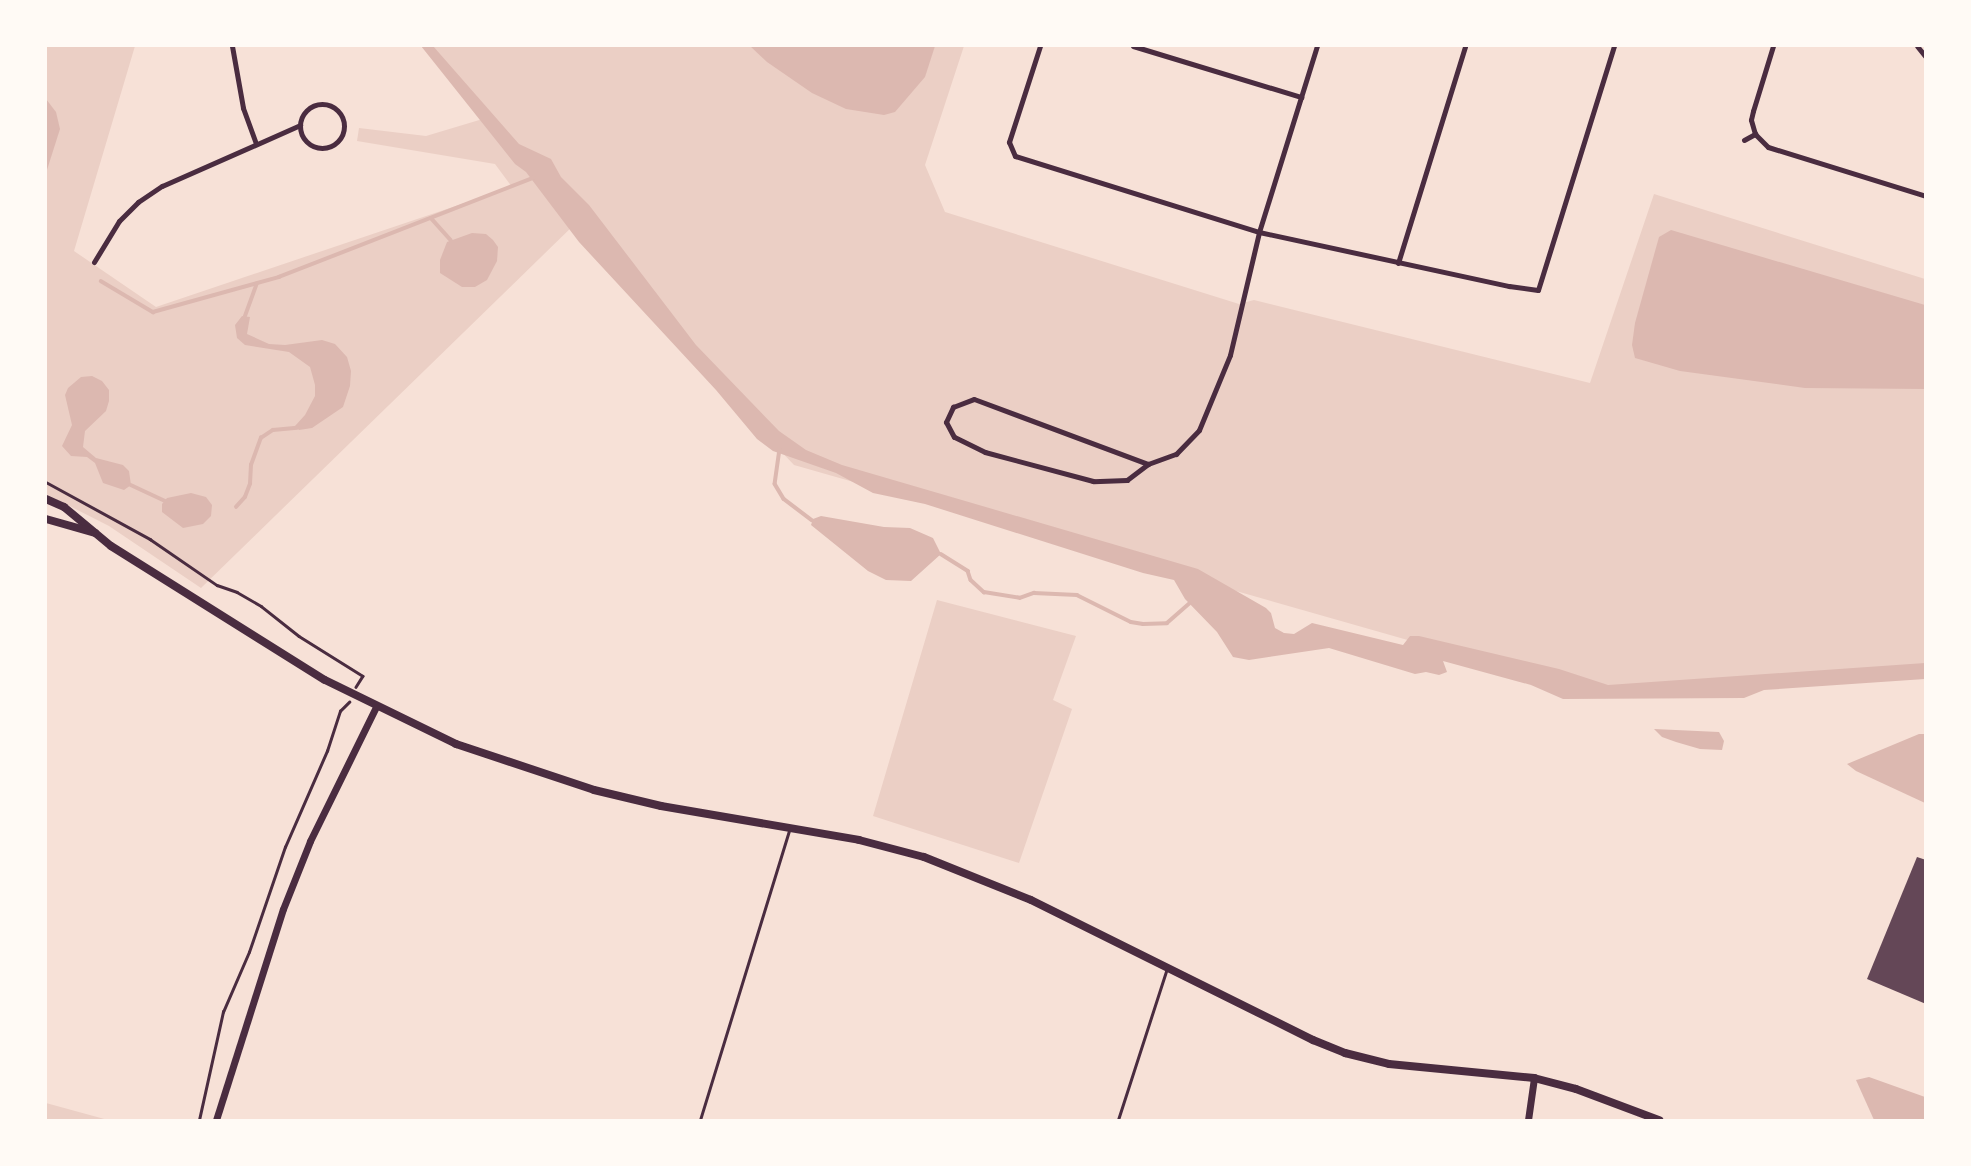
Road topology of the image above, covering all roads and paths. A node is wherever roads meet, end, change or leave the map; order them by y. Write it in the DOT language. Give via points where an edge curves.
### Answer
graph roads {
  1 [pos="232,46"];
  2 [pos="1040,46"];
  3 [pos="1133,46"];
  4 [pos="1317,46"];
  5 [pos="1465,46"];
  6 [pos="1614,46"];
  7 [pos="1773,46"];
  8 [pos="1917,46"];
  9 [pos="1926,57"];
  10 [pos="1301,97"];
  11 [pos="300,125"];
  12 [pos="1755,134"];
  13 [pos="1744,140"];
  14 [pos="256,143"];
  15 [pos="1926,196"];
  16 [pos="1259,232"];
  17 [pos="94,262"];
  18 [pos="1398,263"];
  19 [pos="1148,464"];
  20 [pos="46,482"];
  21 [pos="46,499"];
  22 [pos="46,519"];
  23 [pos="98,534"];
  24 [pos="363,676"];
  25 [pos="376,707"];
  26 [pos="340,711"];
  27 [pos="790,828"];
  28 [pos="1167,968"];
  29 [pos="1534,1078"];
  30 [pos="199,1121"];
  31 [pos="216,1121"];
  32 [pos="700,1121"];
  33 [pos="1118,1121"];
  34 [pos="1528,1121"];
  35 [pos="1660,1121"];
  1 -- 14 [label="street" via="243,108"];
  2 -- 16 [label="street" via="1009,142 1015,156"];
  3 -- 10 [label="street"];
  4 -- 10 [label="street"];
  5 -- 18 [label="street"];
  6 -- 18 [label="street" via="1538,290"];
  7 -- 12 [label="street" via="1751,120"];
  8 -- 9 [label="street"];
  10 -- 16 [label="street"];
  11 -- 11 [label="street" via="306,111 318,104 332,106 344,123 341,137 322,148 308,143"];
  11 -- 14 [label="street"];
  12 -- 13 [label="street"];
  12 -- 15 [label="street" via="1768,147"];
  14 -- 17 [label="street" via="162,186 138,202 119,221"];
  16 -- 18 [label="street"];
  16 -- 19 [label="street" via="1230,355 1199,430 1176,454"];
  19 -- 19 [label="street" via="974,399 953,407 946,422 954,437 985,452 1093,481 1127,480"];
  20 -- 24 [label="path" via="138,532 216,585 261,606"];
  21 -- 23 [label="main road"];
  22 -- 23 [label="main road"];
  23 -- 25 [label="main road" via="266,645"];
  25 -- 27 [label="main road" via="467,748 594,790"];
  25 -- 31 [label="street" via="310,841 283,909"];
  26 -- 30 [label="path" via="223,1012"];
  27 -- 28 [label="main road" via="859,840 988,880"];
  27 -- 32 [label="lane"];
  28 -- 29 [label="main road" via="1345,1053 1389,1064"];
  28 -- 33 [label="lane"];
  29 -- 34 [label="street"];
  29 -- 35 [label="main road" via="1576,1088"];
}
